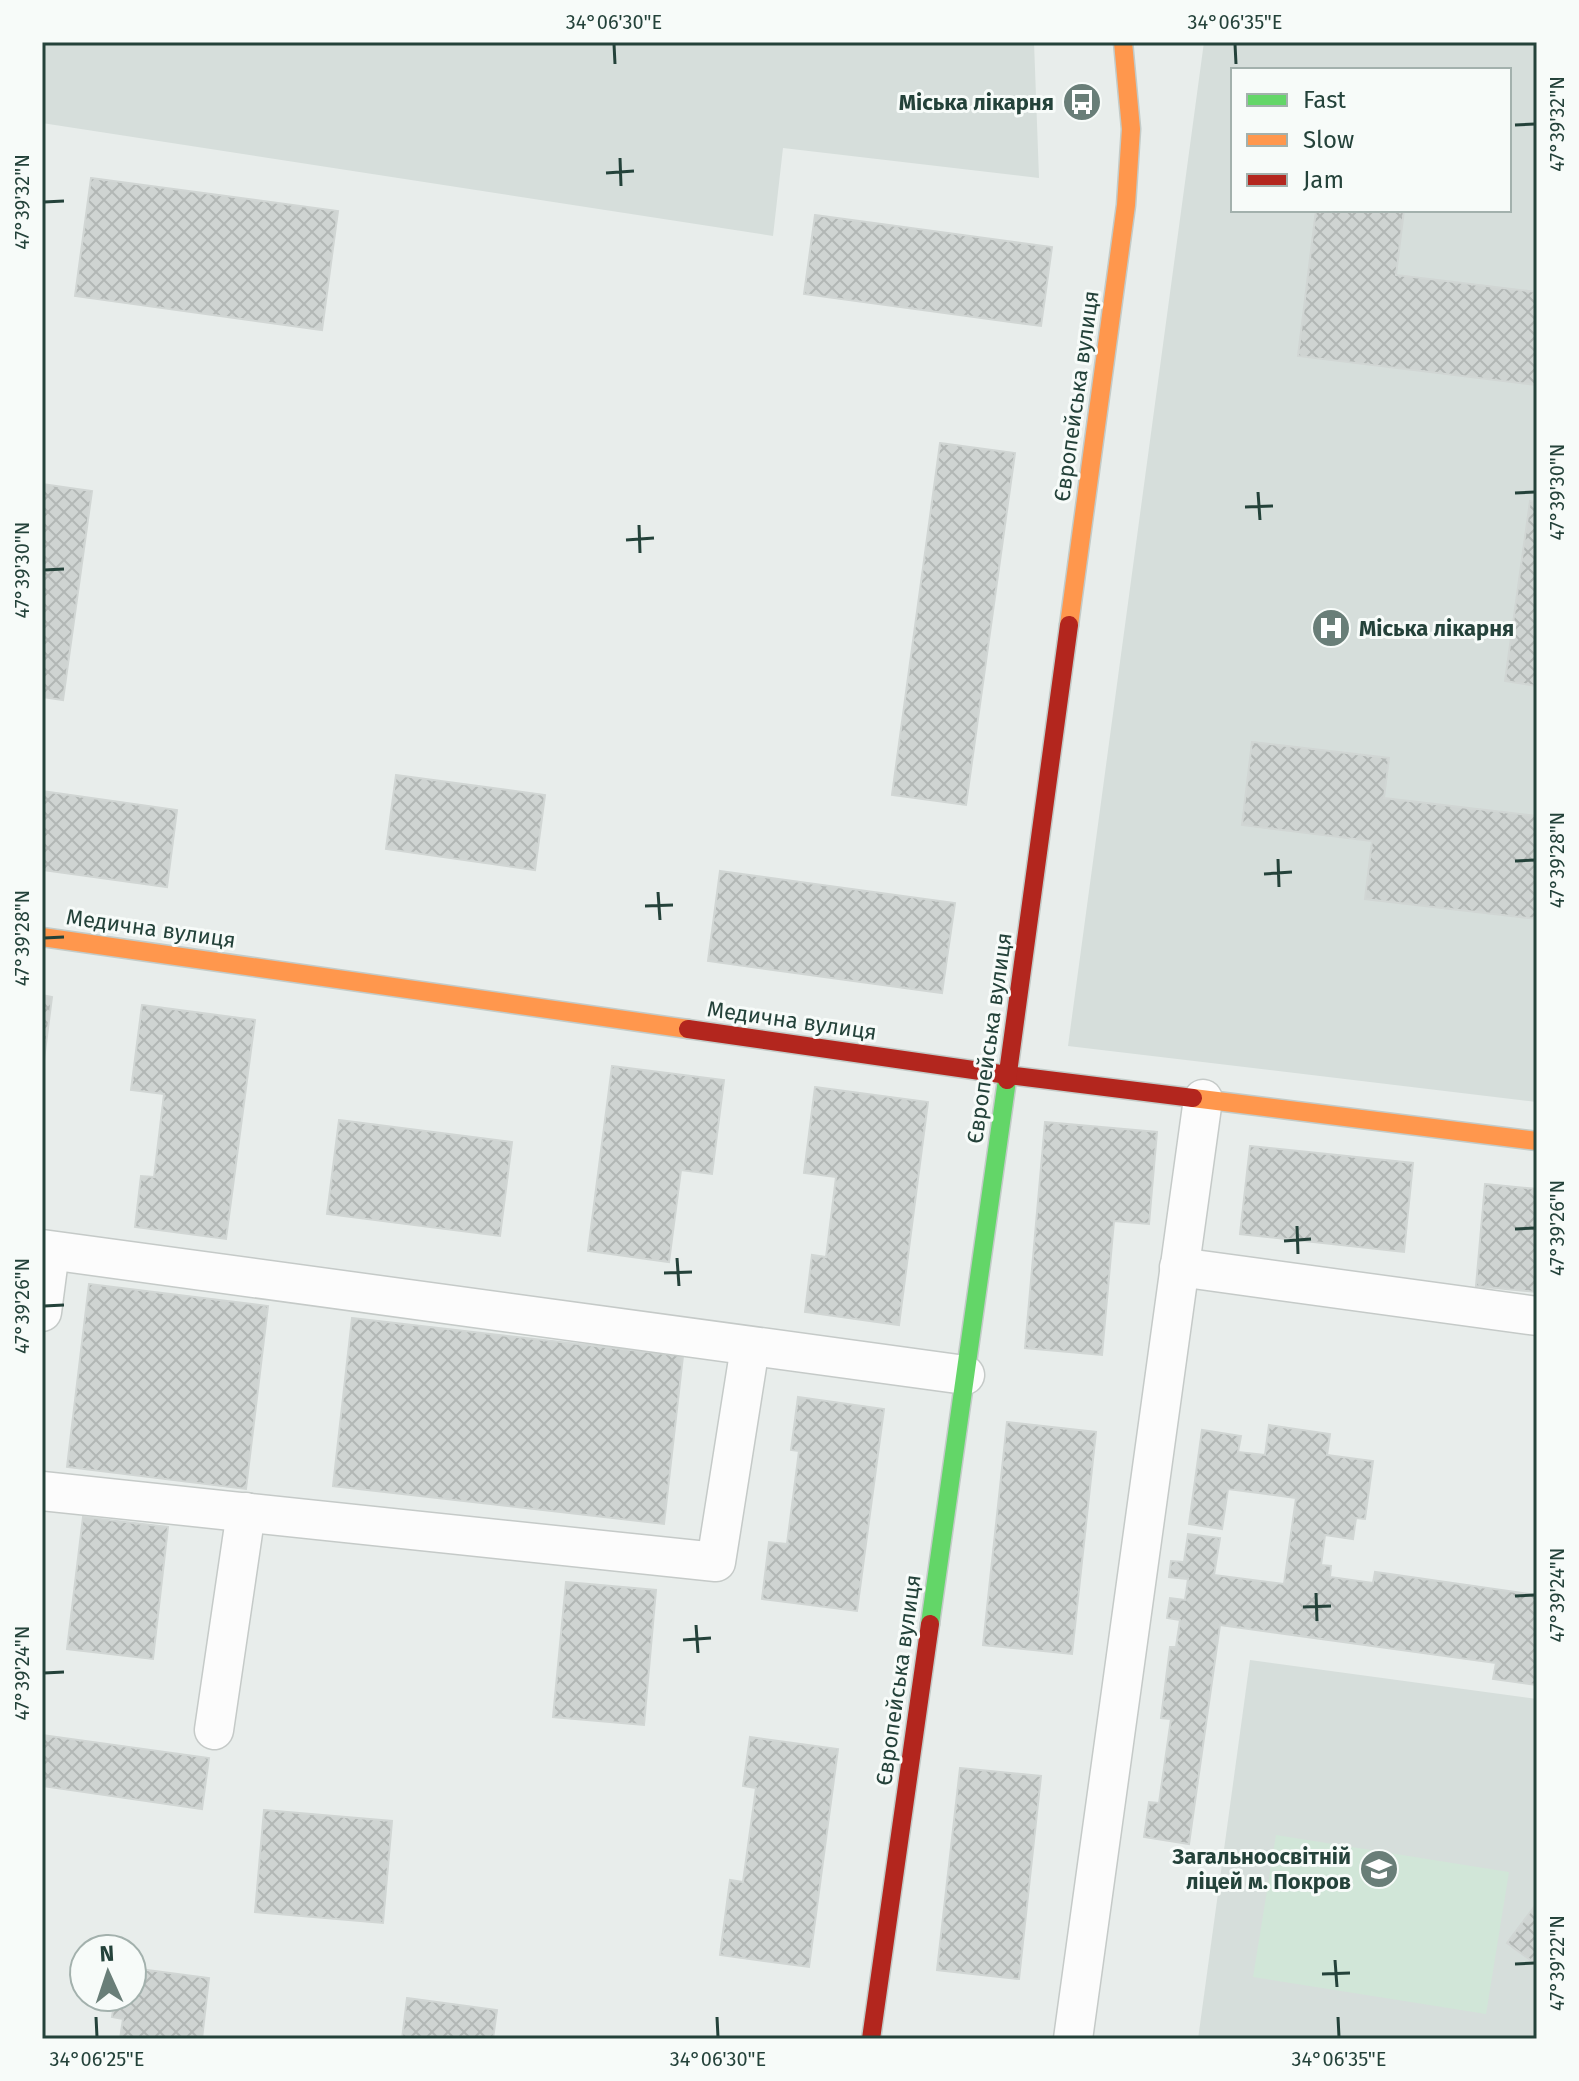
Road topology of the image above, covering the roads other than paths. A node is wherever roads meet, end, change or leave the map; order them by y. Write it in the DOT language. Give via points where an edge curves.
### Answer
graph roads {
  1 [pos="1123,42"];
  2 [pos="42,937"];
  3 [pos="1008,1075"];
  4 [pos="1203,1099"];
  5 [pos="1537,1141"];
  6 [pos="46,1250"];
  7 [pos="1179,1267"];
  8 [pos="42,1312"];
  9 [pos="1537,1316"];
  10 [pos="750,1347"];
  11 [pos="965,1375"];
  12 [pos="42,1491"];
  13 [pos="246,1512"];
  14 [pos="214,1730"];
  15 [pos="871,2039"];
  16 [pos="1073,2039"];
  1 -- 3 [label="street, Європейська вулиця" via="1131,129 1126,205"];
  2 -- 3 [label="street, Медична вулиця"];
  3 -- 4 [label="street, Медична вулиця"];
  3 -- 11 [label="street, Європейська вулиця"];
  4 -- 5 [label="street, Медична вулиця"];
  4 -- 7 [label="street"];
  6 -- 8 [label="street"];
  6 -- 10 [label="street"];
  7 -- 9 [label="street"];
  7 -- 16 [label="street"];
  10 -- 11 [label="street"];
  10 -- 13 [label="street" via="716,1562"];
  11 -- 15 [label="street, Європейська вулиця"];
  12 -- 13 [label="street"];
  13 -- 14 [label="street"];
}
